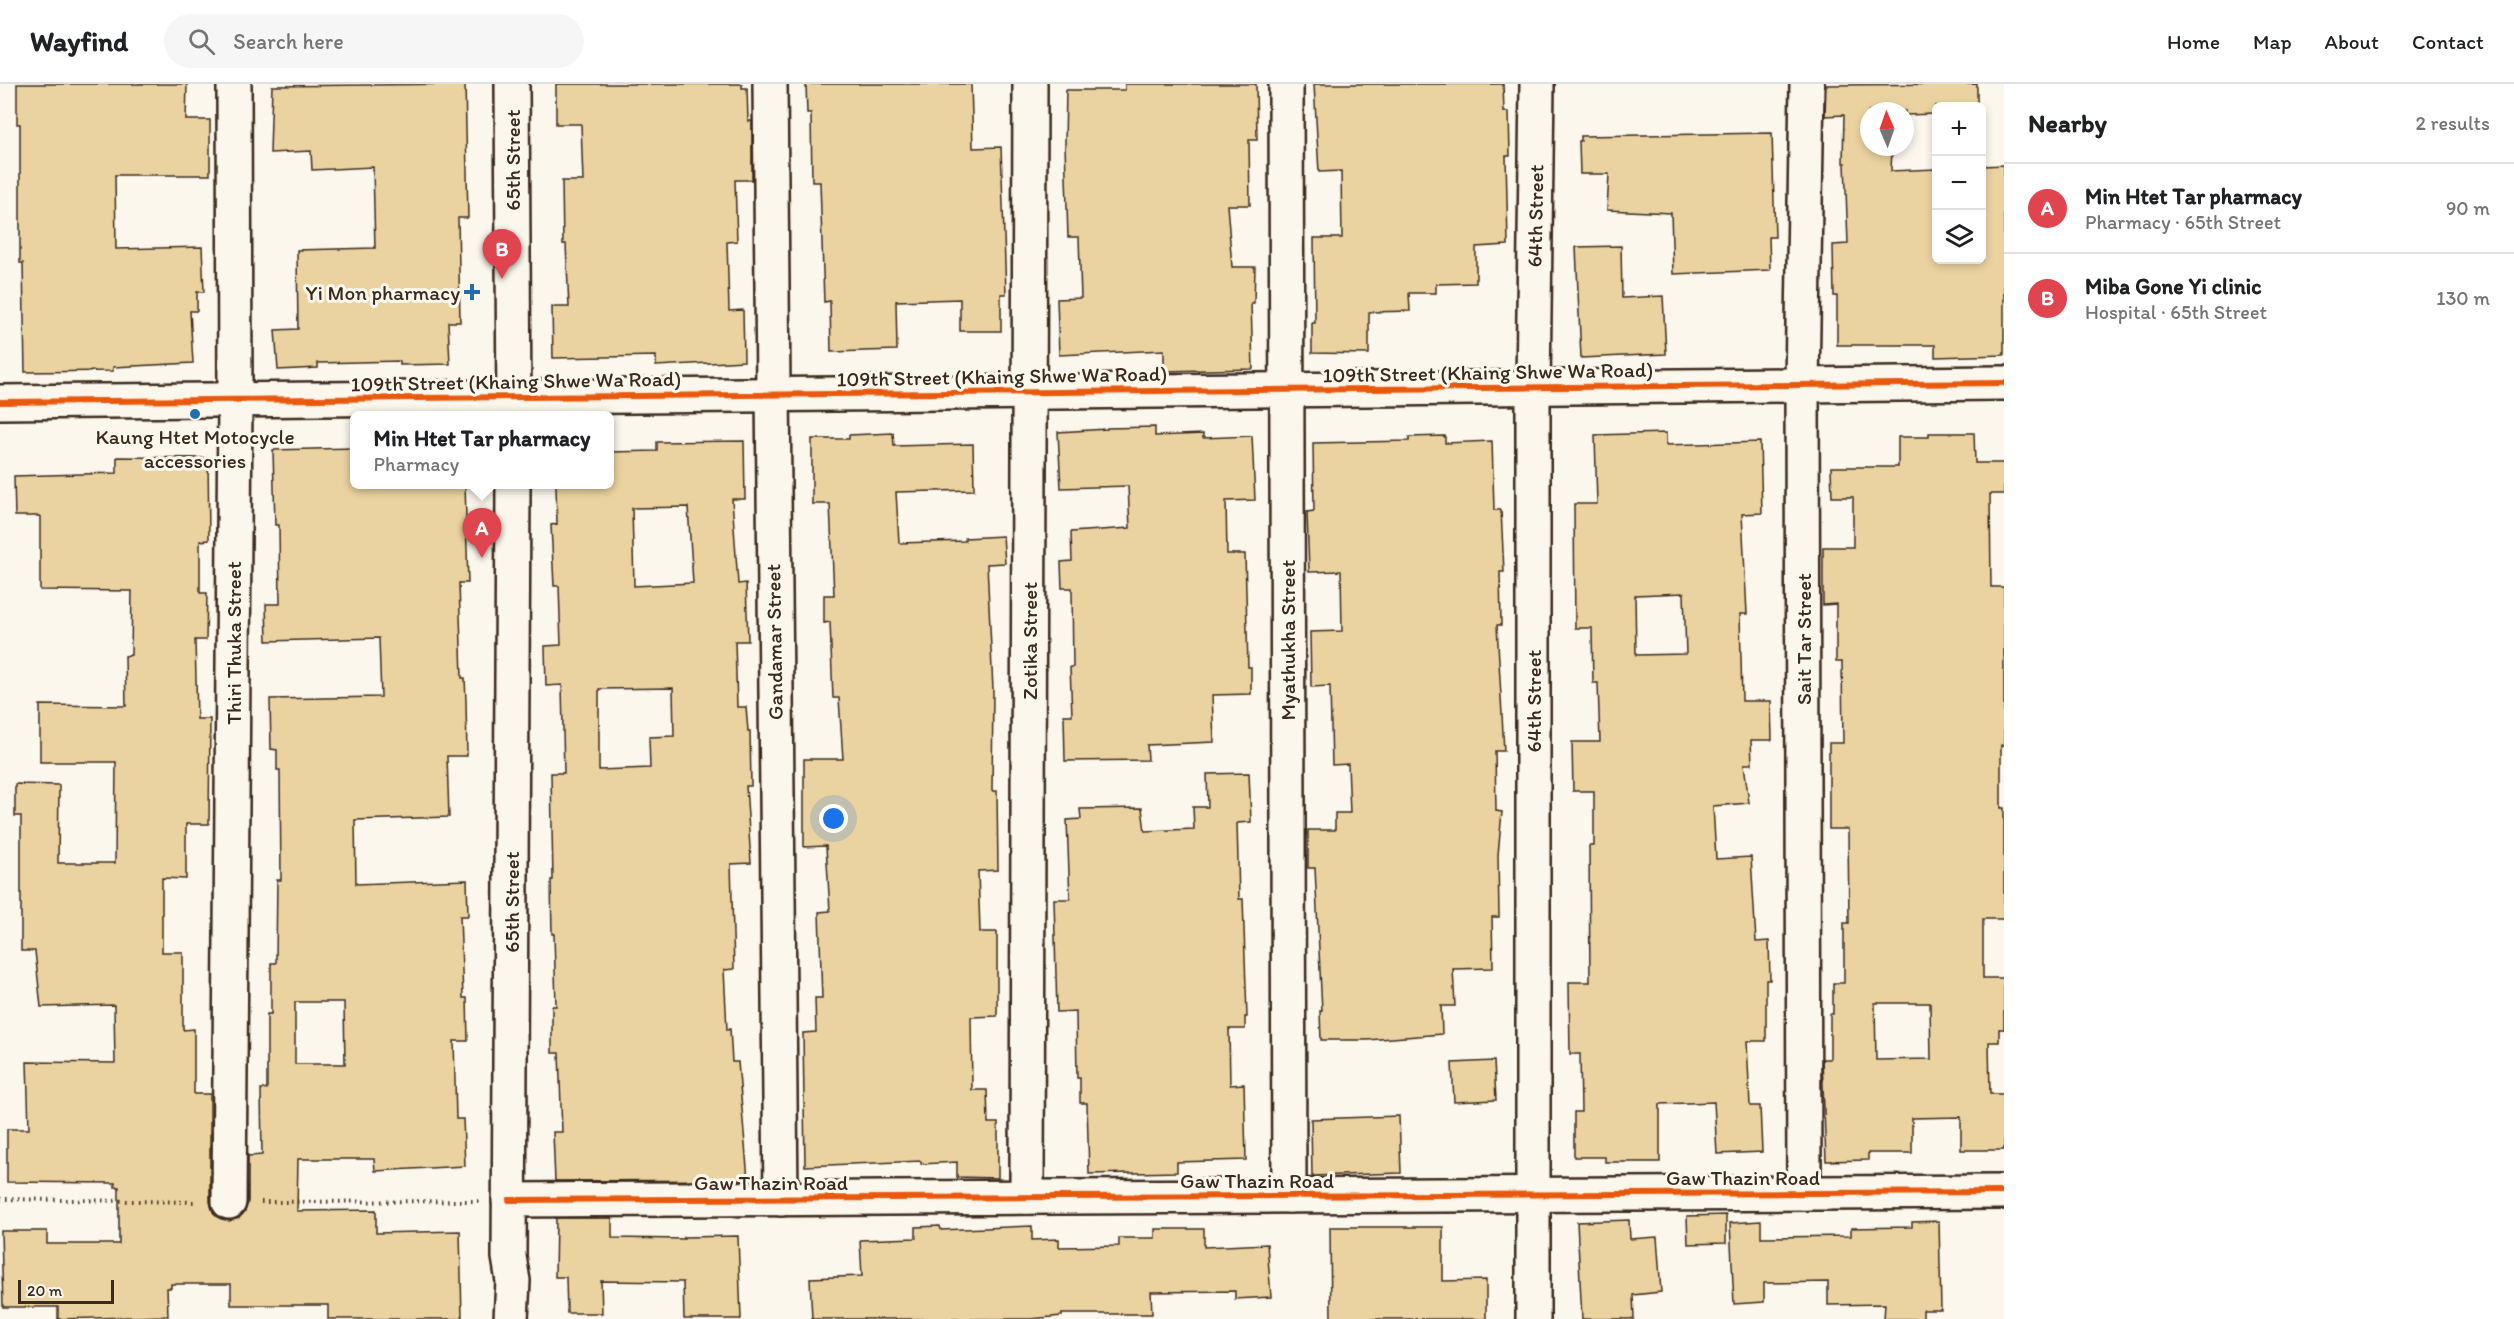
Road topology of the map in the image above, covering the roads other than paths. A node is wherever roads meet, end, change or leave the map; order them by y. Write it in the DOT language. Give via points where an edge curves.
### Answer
graph roads {
  1 [pos="234,84"];
  2 [pos="512,84"];
  3 [pos="770,84"];
  4 [pos="1030,84"];
  5 [pos="1286,84"];
  6 [pos="1537,84"];
  7 [pos="1807,84"];
  8 [pos="2004,383"];
  9 [pos="1802,385"];
  10 [pos="1533,388"];
  11 [pos="1286,390"];
  12 [pos="1029,392"];
  13 [pos="771,395"];
  14 [pos="235,400"];
  15 [pos="0,402"];
  16 [pos="514,407"];
  17 [pos="513,489"];
  18 [pos="2004,1192"];
  19 [pos="1804,1193"];
  20 [pos="1532,1195"];
  21 [pos="1289,1196"];
  22 [pos="1027,1197"];
  23 [pos="781,1199"];
  24 [pos="509,1200"];
  25 [pos="229,1202"];
  26 [pos="511,1319"];
  27 [pos="1533,1319"];
  1 -- 14 [label="street, Thiri Thuka Street"];
  2 -- 16 [label="street, 65th Street"];
  3 -- 13 [label="street, Gandamar Street"];
  4 -- 12 [label="street, Zotika Street"];
  5 -- 11 [label="street, Myathukha Street"];
  6 -- 10 [label="street, 64th Street"];
  7 -- 9 [label="street, Sait Tar Street"];
  8 -- 9 [label="street, 109th Street (Khaing Shwe Wa Road)"];
  9 -- 10 [label="street, 109th Street (Khaing Shwe Wa Road)"];
  9 -- 19 [label="street, Sait Tar Street"];
  10 -- 11 [label="street, 109th Street (Khaing Shwe Wa Road)"];
  10 -- 20 [label="street, 64th Street"];
  11 -- 12 [label="street, 109th Street (Khaing Shwe Wa Road)"];
  11 -- 21 [label="street, Myathukha Street"];
  12 -- 13 [label="street, 109th Street (Khaing Shwe Wa Road)"];
  12 -- 22 [label="street, Zotika Street"];
  13 -- 16 [label="street, 109th Street (Khaing Shwe Wa Road)"];
  13 -- 23 [label="street, Gandamar Street"];
  14 -- 15 [label="street, 109th Street (Khaing Shwe Wa Road)"];
  14 -- 16 [label="street, 109th Street (Khaing Shwe Wa Road)"];
  14 -- 25 [label="street, Thiri Thuka Street"];
  17 -- 24 [label="street, 65th Street"];
  18 -- 19 [label="street, Gaw Thazin Road"];
  19 -- 20 [label="street, Gaw Thazin Road"];
  20 -- 21 [label="street, Gaw Thazin Road"];
  20 -- 27 [label="street, 64th Street"];
  21 -- 22 [label="street, Gaw Thazin Road"];
  22 -- 23 [label="street, Gaw Thazin Road"];
  23 -- 24 [label="street, Gaw Thazin Road"];
  24 -- 26 [label="street, 65th Street"];
}
